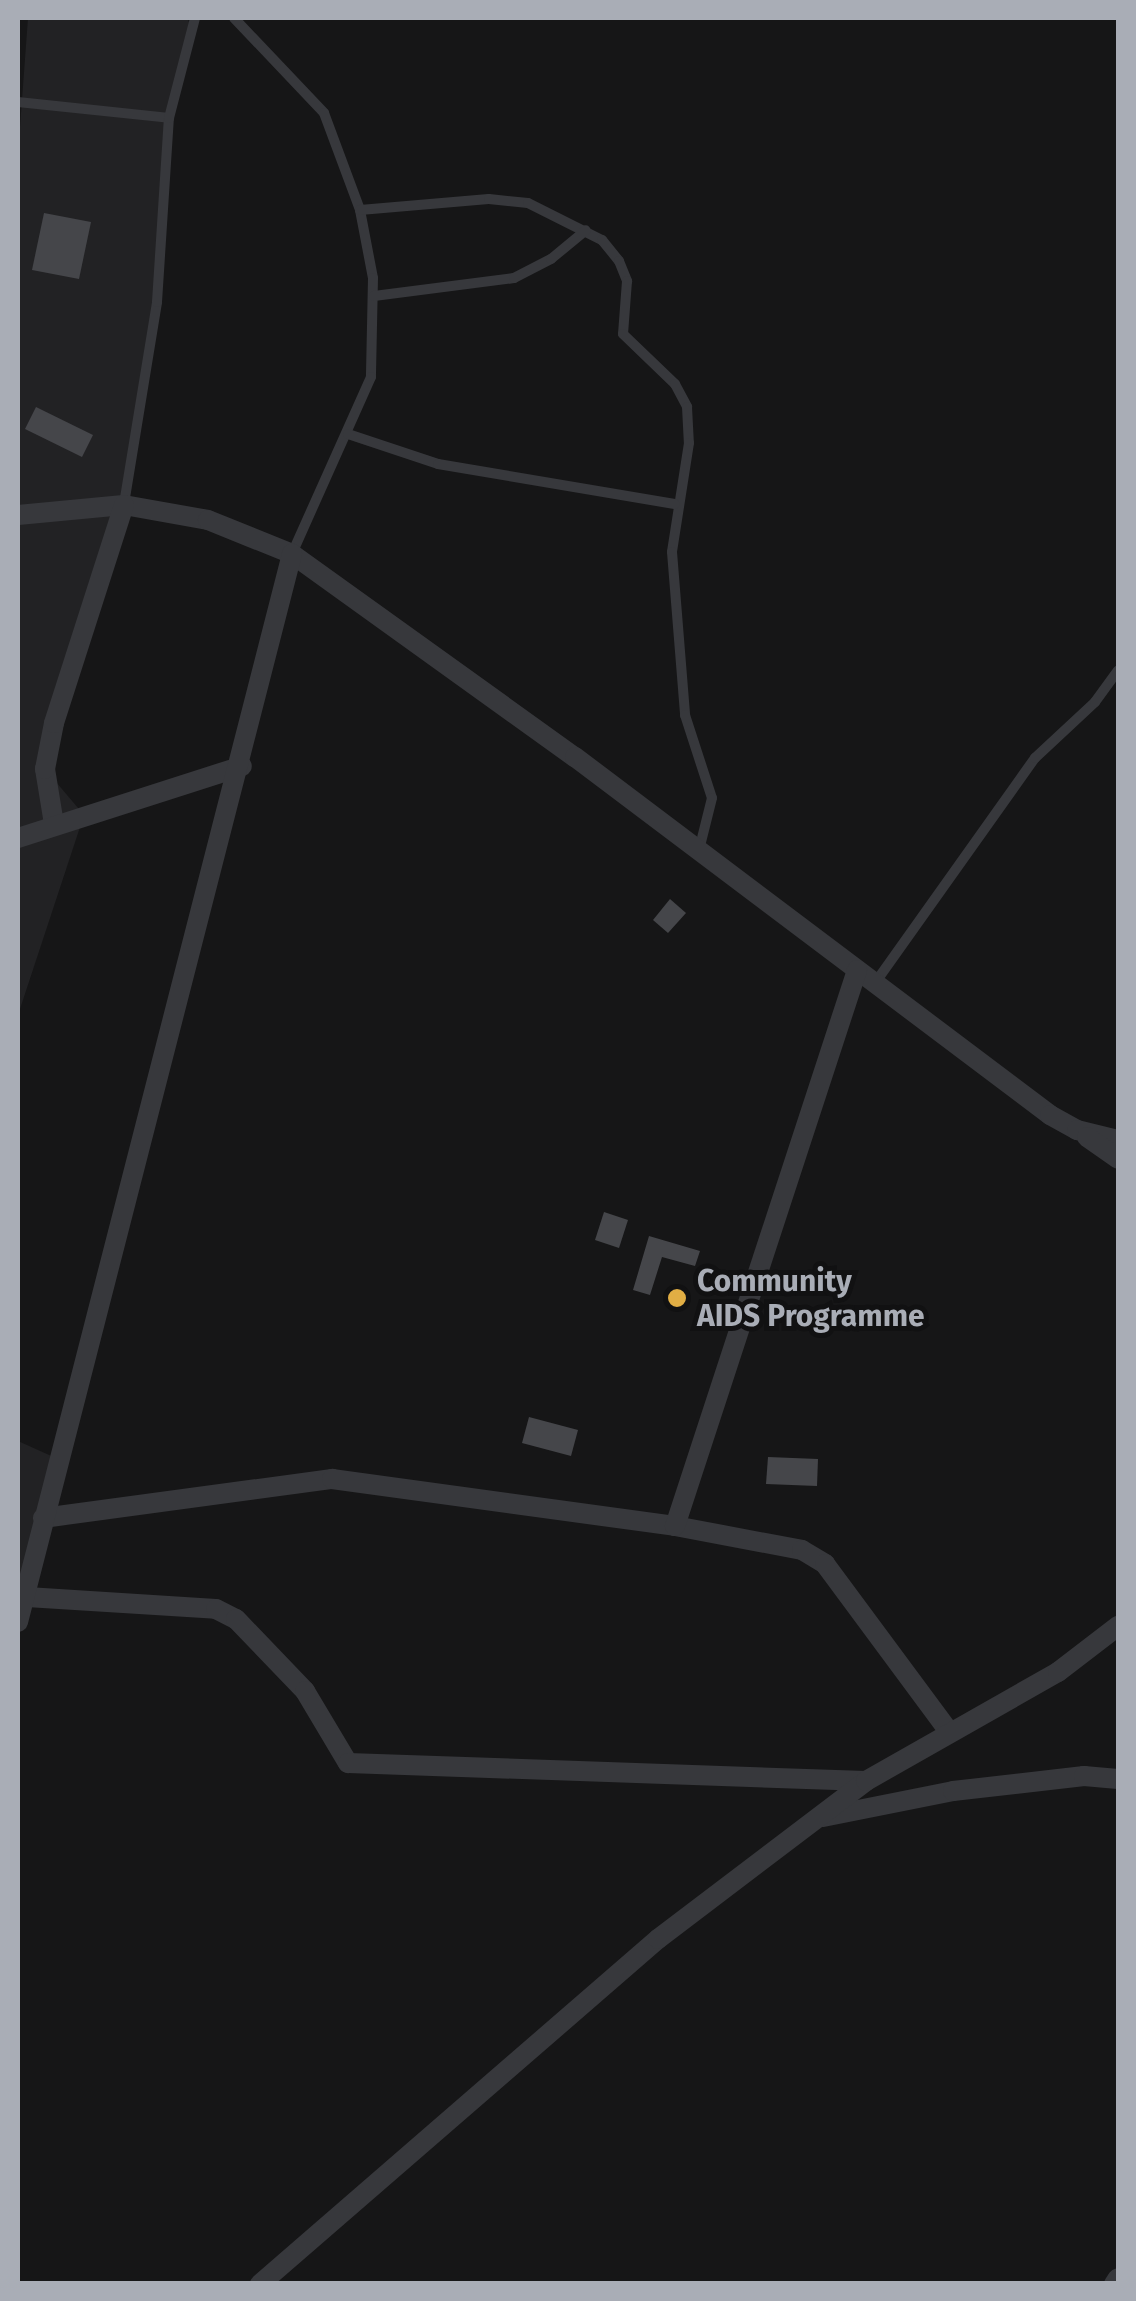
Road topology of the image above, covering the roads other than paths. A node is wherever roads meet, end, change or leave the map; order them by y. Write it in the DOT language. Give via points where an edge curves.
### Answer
graph roads {
  1 [pos="195,18"];
  2 [pos="234,18"];
  3 [pos="18,102"];
  4 [pos="170,118"];
  5 [pos="360,210"];
  6 [pos="586,230"];
  7 [pos="374,296"];
  8 [pos="348,434"];
  9 [pos="675,504"];
  10 [pos="124,505"];
  11 [pos="18,515"];
  12 [pos="292,554"];
  13 [pos="1118,670"];
  14 [pos="242,766"];
  15 [pos="54,824"];
  16 [pos="18,838"];
  17 [pos="699,850"];
  18 [pos="857,970"];
  19 [pos="876,983"];
  20 [pos="1077,1130"];
  21 [pos="1118,1140"];
  22 [pos="1118,1159"];
  23 [pos="42,1518"];
  24 [pos="676,1526"];
  25 [pos="20,1613"];
  26 [pos="1118,1626"];
  27 [pos="950,1733"];
  28 [pos="1118,1779"];
  29 [pos="866,1781"];
  30 [pos="816,1818"];
  31 [pos="260,2284"];
  1 -- 4 [label="lane"];
  2 -- 5 [label="lane" via="316,99"];
  3 -- 4 [label="lane"];
  4 -- 10 [label="lane" via="158,302"];
  5 -- 6 [label="lane" via="488,199 528,203"];
  5 -- 7 [label="lane"];
  6 -- 7 [label="lane" via="514,278"];
  6 -- 9 [label="lane" via="620,261 627,281 628,345 675,384 687,407 689,443"];
  7 -- 8 [label="lane" via="371,376"];
  8 -- 9 [label="lane" via="438,464"];
  8 -- 12 [label="lane"];
  9 -- 17 [label="lane" via="678,661 685,715 712,798"];
  10 -- 11 [label="street"];
  10 -- 12 [label="street" via="208,520"];
  10 -- 15 [label="street" via="54,723 45,770"];
  12 -- 14 [label="street"];
  12 -- 17 [label="street"];
  13 -- 19 [label="lane" via="1095,702 1035,758"];
  14 -- 15 [label="street"];
  14 -- 23 [label="street"];
  15 -- 16 [label="street"];
  17 -- 18 [label="street"];
  18 -- 19 [label="street"];
  18 -- 24 [label="street"];
  19 -- 20 [label="street"];
  20 -- 21 [label="street"];
  20 -- 22 [label="street"];
  23 -- 24 [label="street" via="332,1479"];
  23 -- 25 [label="street"];
  24 -- 27 [label="street" via="814,1554"];
  25 -- 29 [label="street" via="216,1609 236,1618 305,1691 348,1763"];
  26 -- 27 [label="street" via="1058,1672"];
  27 -- 29 [label="street"];
  28 -- 30 [label="street" via="1084,1776 953,1791"];
  29 -- 30 [label="street"];
  30 -- 31 [label="street" via="658,1939"];
}
